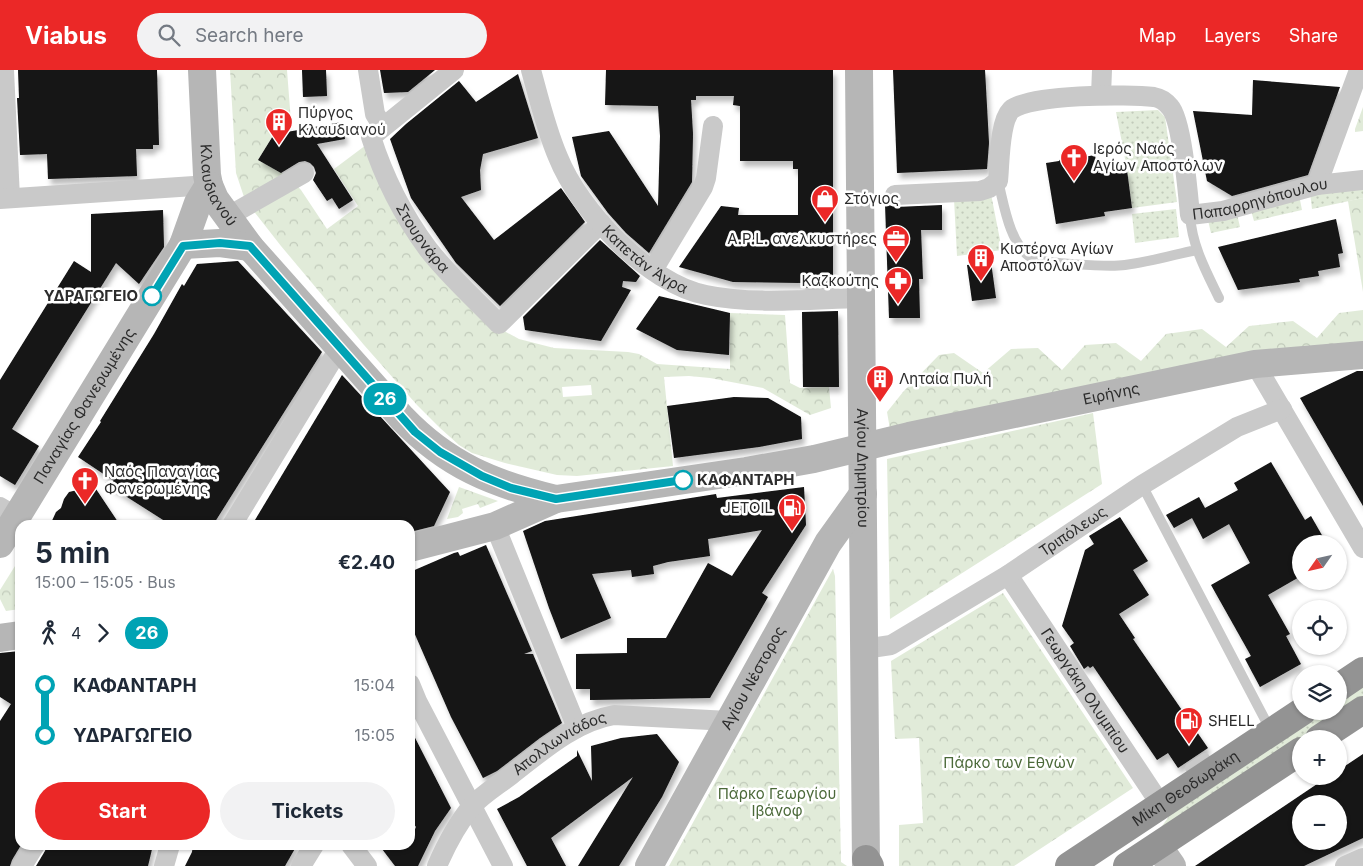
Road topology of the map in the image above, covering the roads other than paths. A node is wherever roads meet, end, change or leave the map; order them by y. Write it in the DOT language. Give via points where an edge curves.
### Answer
graph roads {
  1 [pos="4,70"];
  2 [pos="202,70"];
  3 [pos="368,70"];
  4 [pos="454,70"];
  5 [pos="531,70"];
  6 [pos="859,70"];
  7 [pos="1102,70"];
  8 [pos="1359,70"];
  9 [pos="1101,95"];
  10 [pos="713,126"];
  11 [pos="377,132"];
  12 [pos="304,173"];
  13 [pos="1363,180"];
  14 [pos="998,181"];
  15 [pos="209,185"];
  16 [pos="1317,185"];
  17 [pos="895,195"];
  18 [pos="5,198"];
  19 [pos="1190,215"];
  20 [pos="227,217"];
  21 [pos="601,223"];
  22 [pos="183,246"];
  23 [pos="250,246"];
  24 [pos="1196,250"];
  25 [pos="653,270"];
  26 [pos="861,298"];
  27 [pos="1219,298"];
  28 [pos="340,347"];
  29 [pos="1363,356"];
  30 [pos="1255,364"];
  31 [pos="1282,409"];
  32 [pos="861,448"];
  33 [pos="1142,485"];
  34 [pos="863,494"];
  35 [pos="556,499"];
  36 [pos="8,512"];
  37 [pos="235,520"];
  38 [pos="495,526"];
  39 [pos="0,544"];
  40 [pos="415,547"];
  41 [pos="1363,548"];
  42 [pos="1008,575"];
  43 [pos="15,636"];
  44 [pos="0,638"];
  45 [pos="864,649"];
  46 [pos="1363,672"];
  47 [pos="1347,683"];
  48 [pos="415,694"];
  49 [pos="1363,710"];
  50 [pos="1292,718"];
  51 [pos="729,720"];
  52 [pos="577,728"];
  53 [pos="1333,730"];
  54 [pos="1272,732"];
  55 [pos="1205,758"];
  56 [pos="1292,758"];
  57 [pos="1190,768"];
  58 [pos="1161,804"];
  59 [pos="472,807"];
  60 [pos="32,850"];
  61 [pos="169,850"];
  62 [pos="311,850"];
  63 [pos="356,850"];
  64 [pos="1165,856"];
  65 [pos="1363,858"];
  66 [pos="868,864"];
  67 [pos="22,866"];
  68 [pos="164,866"];
  69 [pos="301,866"];
  70 [pos="367,866"];
  71 [pos="437,866"];
  72 [pos="503,866"];
  73 [pos="649,866"];
  74 [pos="1069,866"];
  75 [pos="1127,866"];
  76 [pos="1345,866"];
  1 -- 18 [label="street"];
  2 -- 15 [label="street, Κλαυδιανού"];
  3 -- 11 [label="street, Στουρνάρα"];
  4 -- 11 [label="street"];
  5 -- 21 [label="street, Καπετάν Άγρα" via="558,158 572,184"];
  6 -- 26 [label="street, Αγίου Δημητρίου"];
  7 -- 9 [label="street"];
  8 -- 16 [label="street"];
  9 -- 14 [label="street, Παπαρρηγόπουλου" via="1026,103 1012,109 1004,122"];
  9 -- 19 [label="street, Παπαρρηγόπουλου" via="1155,97 1169,105 1177,118"];
  10 -- 25 [label="street" via="703,186"];
  11 -- 21 [label="street, Στουρνάρα" via="383,171 392,193 416,231 429,250 499,324"];
  12 -- 20 [label="street"];
  13 -- 16 [label="street, Παπαρρηγόπουλου"];
  14 -- 17 [label="street" via="980,191"];
  14 -- 24 [label="lane" via="1010,229 1031,258 1048,263 1124,266"];
  15 -- 18 [label="street"];
  15 -- 20 [label="street, Κλαυδιανού"];
  15 -- 22 [label="street, Παναγίας Φανερωμένης" via="198,203"];
  16 -- 19 [label="street, Παπαρρηγόπουλου" via="1222,211"];
  19 -- 24 [label="lane"];
  20 -- 23 [label="street, Κλαυδιανού"];
  21 -- 25 [label="street, Καπετάν Άγρα" via="630,253"];
  22 -- 23 [label="street" via="220,243"];
  22 -- 36 [label="street, Παναγίας Φανερωμένης"];
  23 -- 28 [label="street, Κλαυδιανού"];
  24 -- 27 [label="lane"];
  25 -- 26 [label="street, Καπετάν Άγρα" via="689,290 715,297"];
  26 -- 32 [label="street, Αγίου Δημητρίου"];
  28 -- 35 [label="street, Κλαυδιανού" via="415,432 440,452 496,482"];
  28 -- 37 [label="street"];
  29 -- 30 [label="street, Ειρήνης"];
  30 -- 31 [label="street"];
  30 -- 32 [label="street, Ειρήνης"];
  31 -- 33 [label="street, Τριπόλεως" via="1237,427"];
  31 -- 41 [label="street"];
  32 -- 34 [label="street, Αγίου Δημητρίου"];
  32 -- 35 [label="street, Ειρήνης" via="746,471"];
  33 -- 42 [label="street, Τριπόλεως"];
  33 -- 54 [label="lane"];
  34 -- 45 [label="street, Αγίου Δημητρίου"];
  34 -- 51 [label="street, Αγίου Νέστορος" via="834,532"];
  35 -- 38 [label="street"];
  36 -- 39 [label="street, Παναγίας Φανερωμένης"];
  38 -- 40 [label="street"];
  38 -- 52 [label="street"];
  42 -- 45 [label="street, Τριπόλεως" via="892,645"];
  42 -- 58 [label="street, Γεωργάκη Ολυμπίου"];
  43 -- 44 [label="street"];
  45 -- 66 [label="street, Αγίου Δημητρίου"];
  46 -- 47 [label="highway"];
  48 -- 59 [label="street"];
  49 -- 53 [label="highway"];
  50 -- 54 [label="highway, Μίκη Θεοδωράκη"];
  51 -- 52 [label="street, Απολλωνιάδος" via="614,716"];
  51 -- 73 [label="street, Αγίου Νέστορος"];
  52 -- 59 [label="street, Απολλωνιάδος" via="539,753"];
  54 -- 58 [label="highway, Μίκη Θεοδωράκη"];
  55 -- 57 [label="lane"];
  56 -- 64 [label="highway, Μίκη Θεοδωράκη"];
  58 -- 74 [label="highway, Μίκη Θεοδωράκη"];
  59 -- 71 [label="street, Απολλωνιάδος" via="454,832"];
  59 -- 72 [label="street"];
  60 -- 67 [label="street"];
  61 -- 68 [label="street"];
  62 -- 69 [label="street"];
  63 -- 70 [label="street"];
  64 -- 75 [label="highway, Μίκη Θεοδωράκη"];
  65 -- 76 [label="street"];
}
